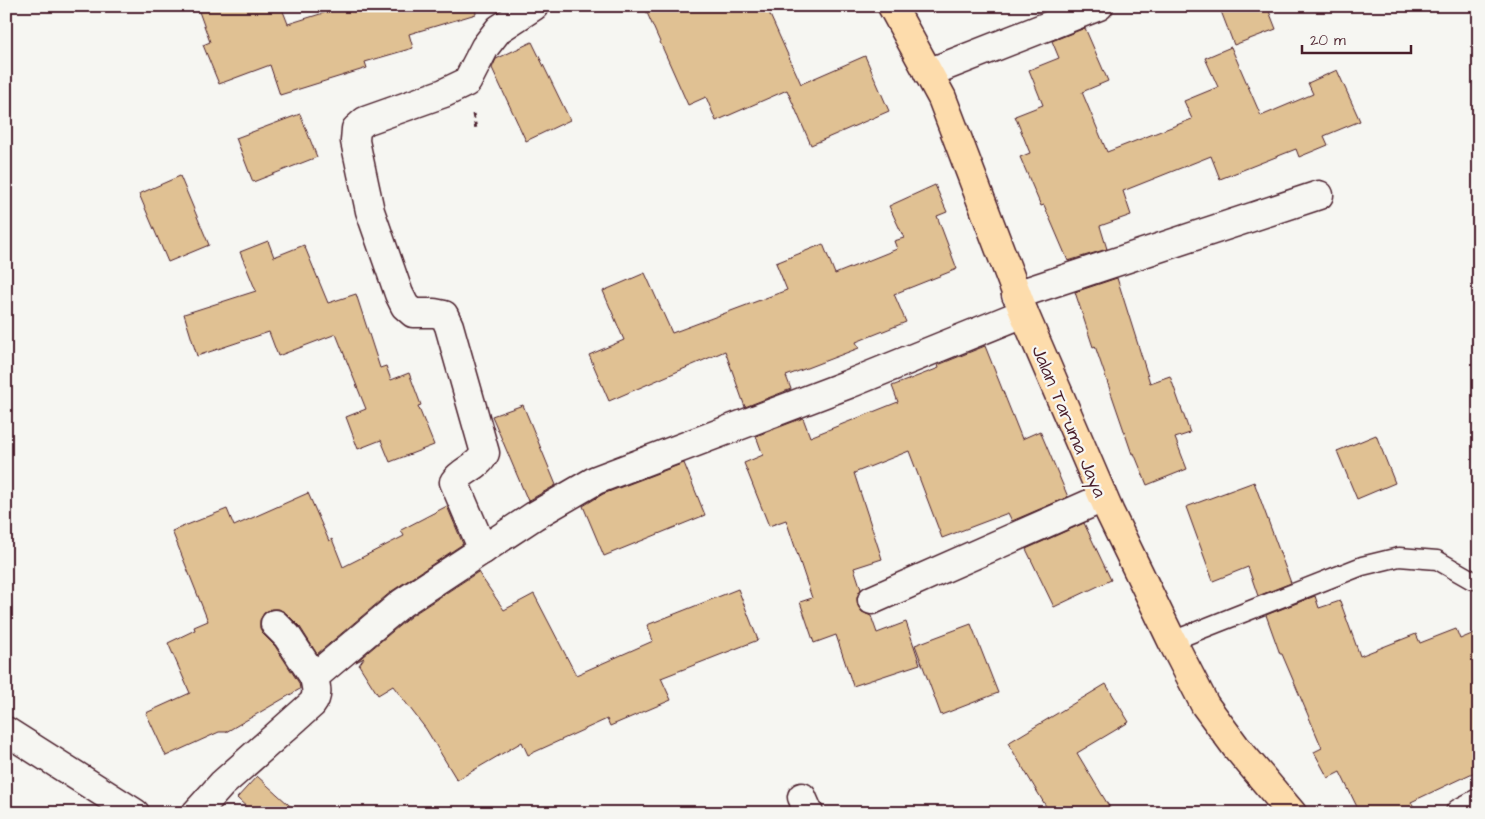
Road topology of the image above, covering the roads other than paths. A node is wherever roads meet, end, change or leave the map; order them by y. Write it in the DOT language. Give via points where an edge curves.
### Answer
graph roads {
  1 [pos="534,6"];
  2 [pos="892,6"];
  3 [pos="1099,6"];
  4 [pos="928,73"];
  5 [pos="1319,195"];
  6 [pos="1020,304"];
  7 [pos="1103,498"];
  8 [pos="483,550"];
  9 [pos="1472,580"];
  10 [pos="872,600"];
  11 [pos="275,624"];
  12 [pos="1172,641"];
  13 [pos="314,677"];
  14 [pos="6,731"];
  15 [pos="1479,803"];
  16 [pos="135,813"];
  17 [pos="196,813"];
  18 [pos="1292,813"];
  19 [pos="1460,813"];
  1 -- 8 [label="street" via="499,29 485,47 467,82 365,121 356,129 355,141 370,211 398,294 413,313 444,315 449,326 485,453 481,462 454,482"];
  2 -- 4 [label="main road, Jalan Taruma Jaya"];
  3 -- 4 [label="street"];
  4 -- 6 [label="main road, Jalan Taruma Jaya" via="942,98"];
  5 -- 6 [label="street"];
  6 -- 7 [label="main road, Jalan Taruma Jaya"];
  6 -- 8 [label="street" via="849,384 596,480"];
  7 -- 10 [label="street"];
  7 -- 12 [label="main road, Jalan Taruma Jaya"];
  8 -- 13 [label="street" via="402,603"];
  9 -- 12 [label="lane" via="1437,560 1399,557 1362,566"];
  11 -- 13 [label="street" via="287,636"];
  12 -- 18 [label="main road, Jalan Taruma Jaya" via="1205,705"];
  13 -- 17 [label="street" via="316,700 222,784"];
  14 -- 16 [label="street"];
  15 -- 19 [label="street"];
}
